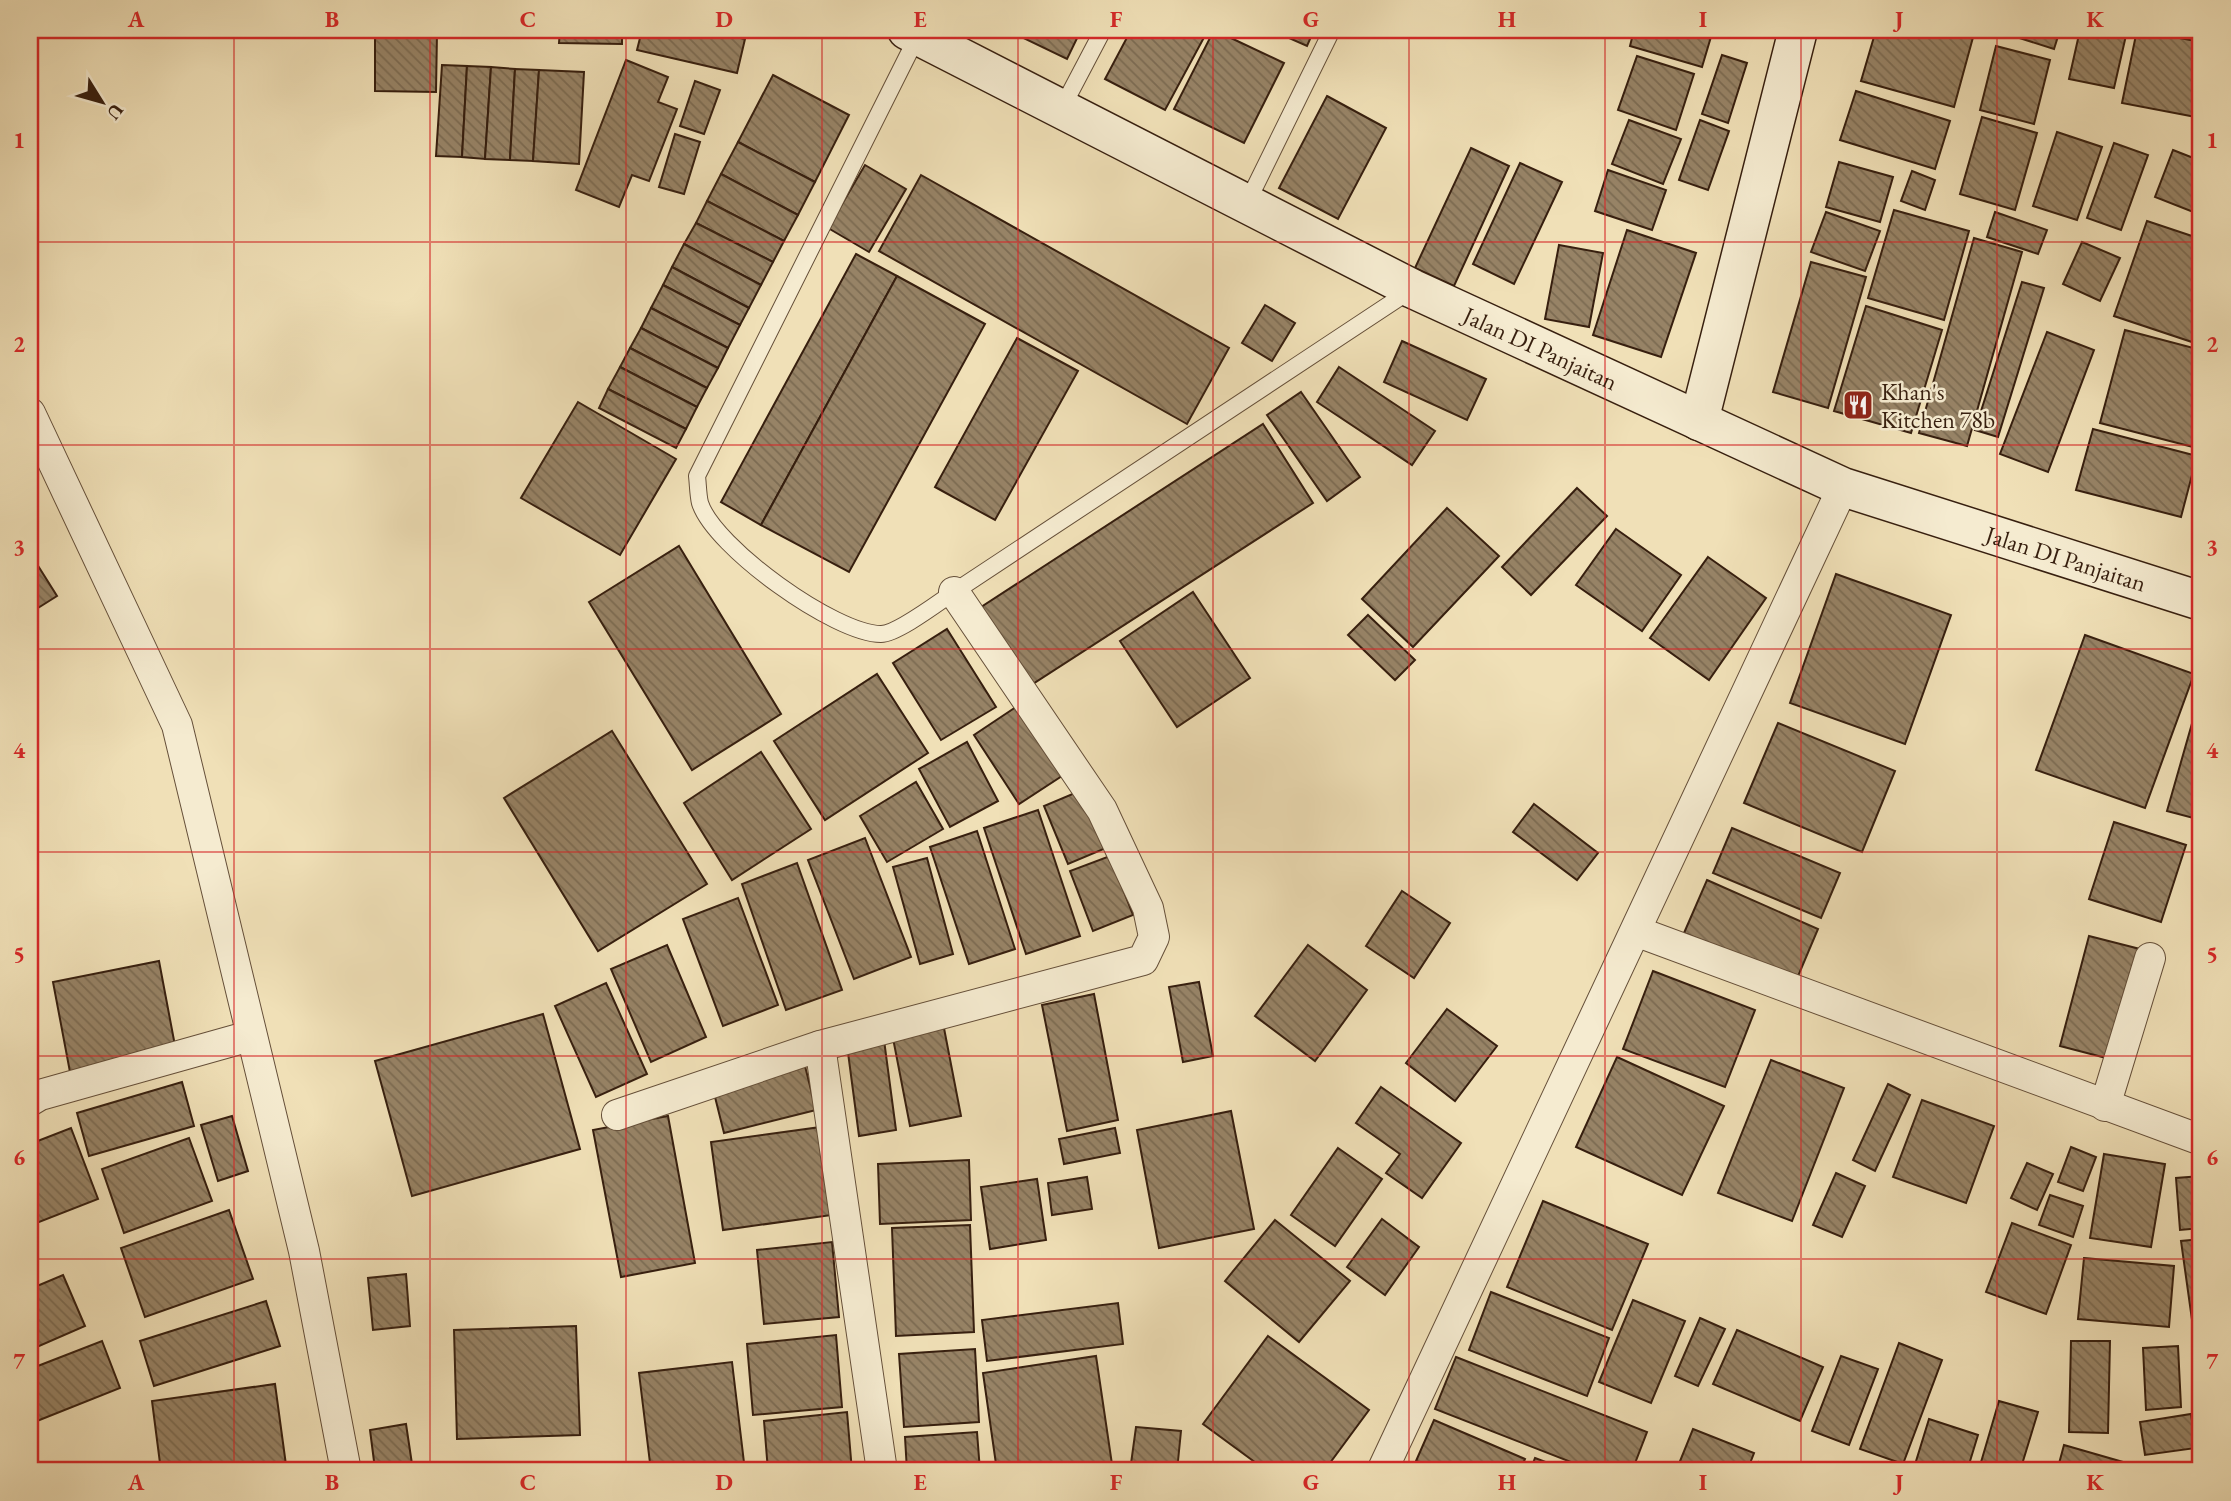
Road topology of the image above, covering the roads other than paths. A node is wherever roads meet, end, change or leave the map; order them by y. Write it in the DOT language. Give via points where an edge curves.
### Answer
graph roads {
  1 [pos="1103,30"];
  2 [pos="1332,30"];
  3 [pos="1798,30"];
  4 [pos="912,32"];
  5 [pos="1062,108"];
  6 [pos="1247,203"];
  7 [pos="1413,289"];
  8 [pos="30,413"];
  9 [pos="1699,421"];
  10 [pos="1843,487"];
  11 [pos="954,592"];
  12 [pos="2201,601"];
  13 [pos="1638,932"];
  14 [pos="2150,958"];
  15 [pos="250,1036"];
  16 [pos="820,1046"];
  17 [pos="30,1101"];
  18 [pos="2105,1106"];
  19 [pos="617,1115"];
  20 [pos="2201,1140"];
  21 [pos="346,1471"];
  22 [pos="882,1471"];
  23 [pos="1382,1471"];
  1 -- 5 [label="lane"];
  2 -- 6 [label="lane"];
  3 -- 9 [label="street"];
  4 -- 5 [label="street, Jalan DI Panjaitan"];
  4 -- 11 [label="lane" via="697,476 700,504 719,531 812,609 857,632 884,635"];
  5 -- 6 [label="street, Jalan DI Panjaitan"];
  6 -- 7 [label="street, Jalan DI Panjaitan"];
  7 -- 9 [label="street, Jalan DI Panjaitan"];
  7 -- 11 [label="lane"];
  8 -- 15 [label="street" via="177,725"];
  9 -- 10 [label="street, Jalan DI Panjaitan"];
  10 -- 12 [label="street, Jalan DI Panjaitan"];
  10 -- 13 [label="street"];
  11 -- 16 [label="street" via="1102,810 1148,908 1154,937 1143,960"];
  13 -- 18 [label="street"];
  13 -- 23 [label="street"];
  14 -- 18 [label="street"];
  15 -- 17 [label="street"];
  15 -- 21 [label="street" via="304,1251"];
  16 -- 19 [label="street"];
  16 -- 22 [label="street"];
  18 -- 20 [label="street"];
}
